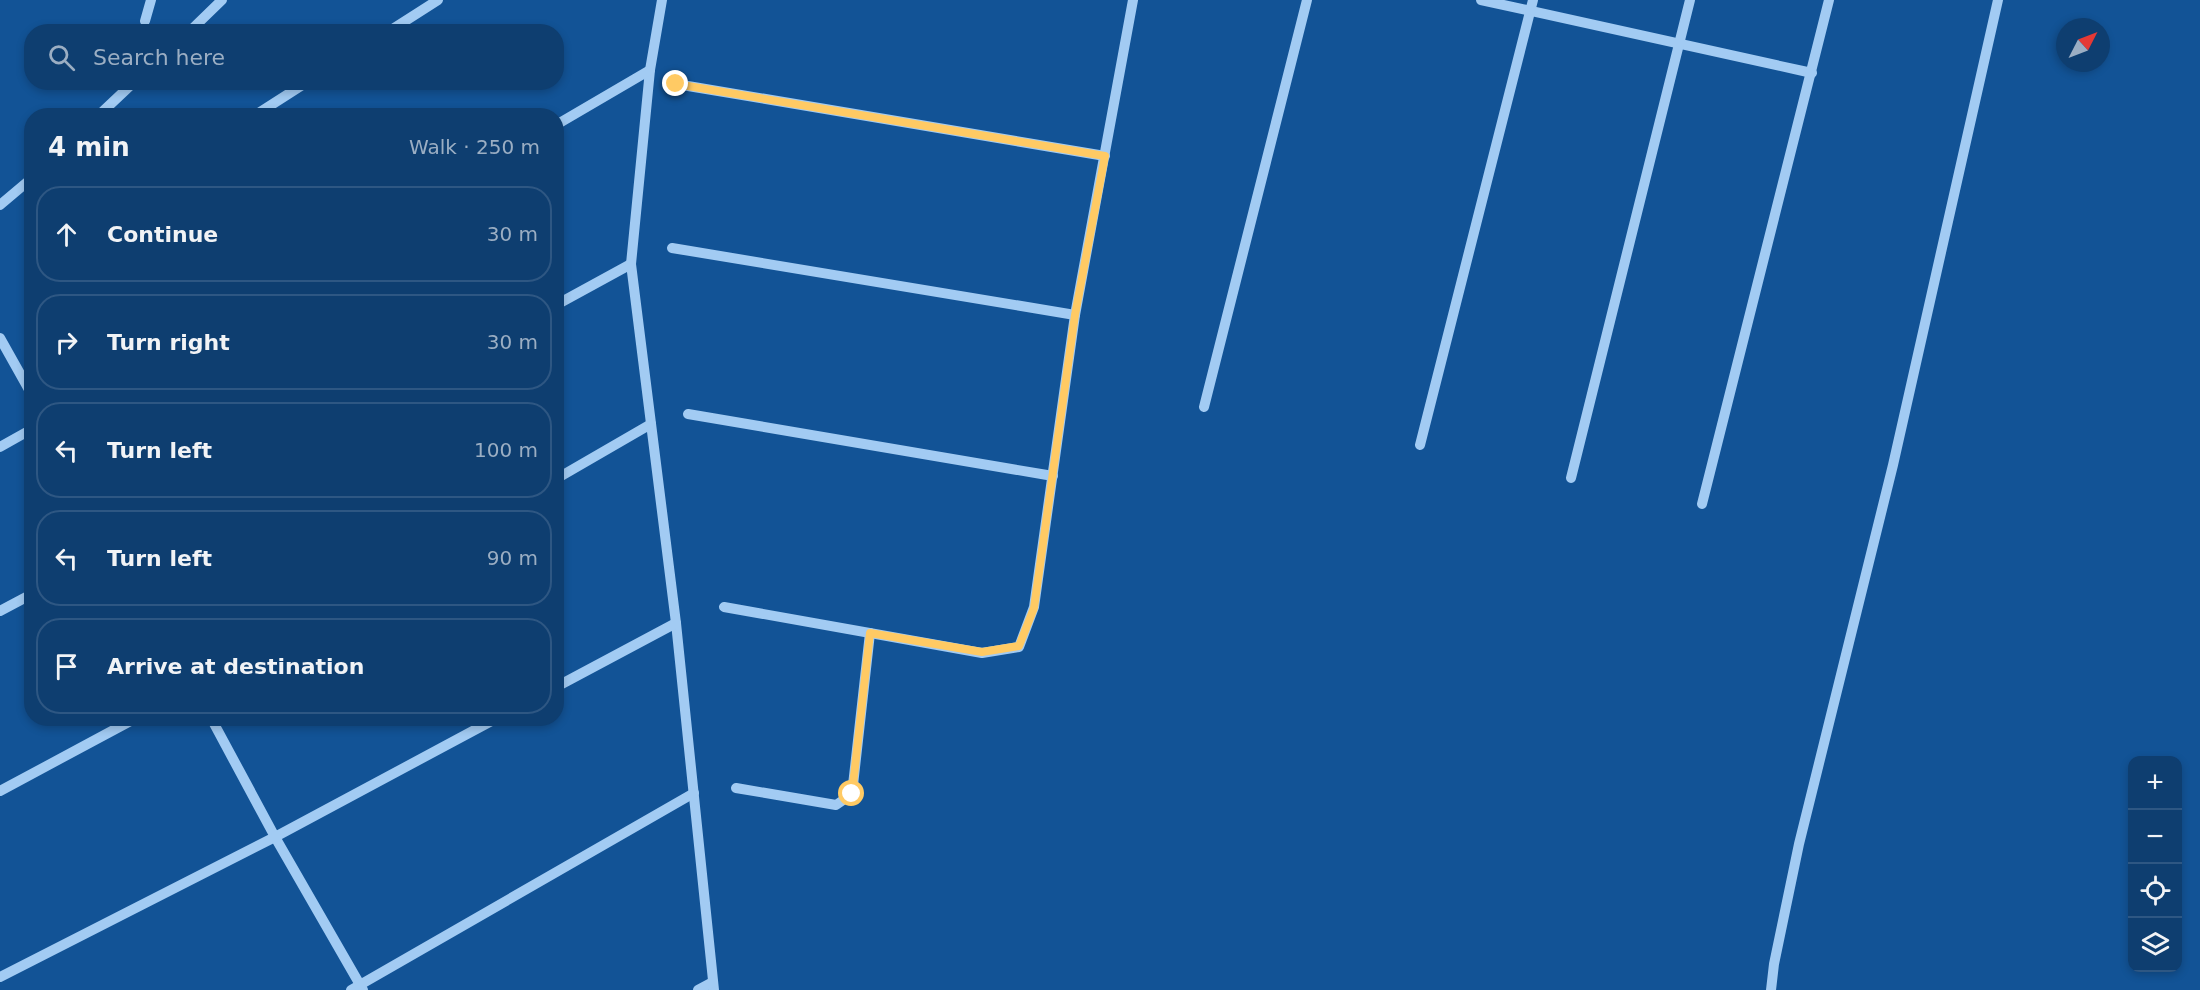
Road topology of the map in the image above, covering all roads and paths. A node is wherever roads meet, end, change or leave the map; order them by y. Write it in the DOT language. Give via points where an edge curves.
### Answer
graph roads {
  1 [pos="151,0"];
  2 [pos="222,0"];
  3 [pos="438,0"];
  4 [pos="662,0"];
  5 [pos="1133,0"];
  6 [pos="1307,0"];
  7 [pos="1481,0"];
  8 [pos="1690,0"];
  9 [pos="1830,0"];
  10 [pos="1998,0"];
  11 [pos="1532,6"];
  12 [pos="145,21"];
  13 [pos="197,24"];
  14 [pos="400,24"];
  15 [pos="1680,43"];
  16 [pos="650,70"];
  17 [pos="1812,73"];
  18 [pos="676,84"];
  19 [pos="126,90"];
  20 [pos="295,90"];
  21 [pos="106,108"];
  22 [pos="266,108"];
  23 [pos="564,120"];
  24 [pos="1105,156"];
  25 [pos="24,185"];
  26 [pos="0,205"];
  27 [pos="672,248"];
  28 [pos="631,264"];
  29 [pos="564,301"];
  30 [pos="1075,315"];
  31 [pos="0,338"];
  32 [pos="24,381"];
  33 [pos="1204,407"];
  34 [pos="688,414"];
  35 [pos="651,424"];
  36 [pos="24,434"];
  37 [pos="1420,445"];
  38 [pos="0,447"];
  39 [pos="564,473"];
  40 [pos="1053,476"];
  41 [pos="1571,478"];
  42 [pos="1702,504"];
  43 [pos="24,598"];
  44 [pos="724,607"];
  45 [pos="0,611"];
  46 [pos="676,623"];
  47 [pos="870,633"];
  48 [pos="564,683"];
  49 [pos="121,726"];
  50 [pos="215,726"];
  51 [pos="482,726"];
  52 [pos="736,788"];
  53 [pos="0,791"];
  54 [pos="694,793"];
  55 [pos="275,837"];
  56 [pos="0,976"];
  57 [pos="713,986"];
  58 [pos="358,988"];
  59 [pos="698,990"];
  60 [pos="1771,990"];
  1 -- 12 [label="street"];
  2 -- 13 [label="street"];
  3 -- 14 [label="street"];
  4 -- 16 [label="street"];
  5 -- 24 [label="street"];
  6 -- 33 [label="street"];
  7 -- 11 [label="street"];
  8 -- 15 [label="street"];
  9 -- 17 [label="street"];
  10 -- 60 [label="street" via="1893,465 1799,844"];
  11 -- 15 [label="street"];
  11 -- 37 [label="street"];
  15 -- 17 [label="street"];
  15 -- 41 [label="street"];
  16 -- 23 [label="street"];
  16 -- 28 [label="street"];
  17 -- 42 [label="street"];
  18 -- 24 [label="street"];
  19 -- 21 [label="street"];
  20 -- 22 [label="street"];
  24 -- 30 [label="street"];
  25 -- 26 [label="street"];
  27 -- 30 [label="street"];
  28 -- 29 [label="street"];
  28 -- 35 [label="street"];
  30 -- 40 [label="street"];
  31 -- 32 [label="street"];
  34 -- 40 [label="street"];
  35 -- 39 [label="street"];
  35 -- 46 [label="street"];
  36 -- 38 [label="street"];
  40 -- 47 [label="street" via="1034,608 1019,646 982,652"];
  43 -- 45 [label="street"];
  44 -- 47 [label="street"];
  46 -- 48 [label="street"];
  46 -- 54 [label="street"];
  47 -- 52 [label="street" via="852,794 836,805"];
  49 -- 53 [label="street"];
  50 -- 55 [label="street"];
  51 -- 55 [label="street"];
  54 -- 57 [label="street"];
  54 -- 58 [label="street"];
  55 -- 56 [label="street"];
  55 -- 58 [label="street"];
  57 -- 59 [label="street"];
}
